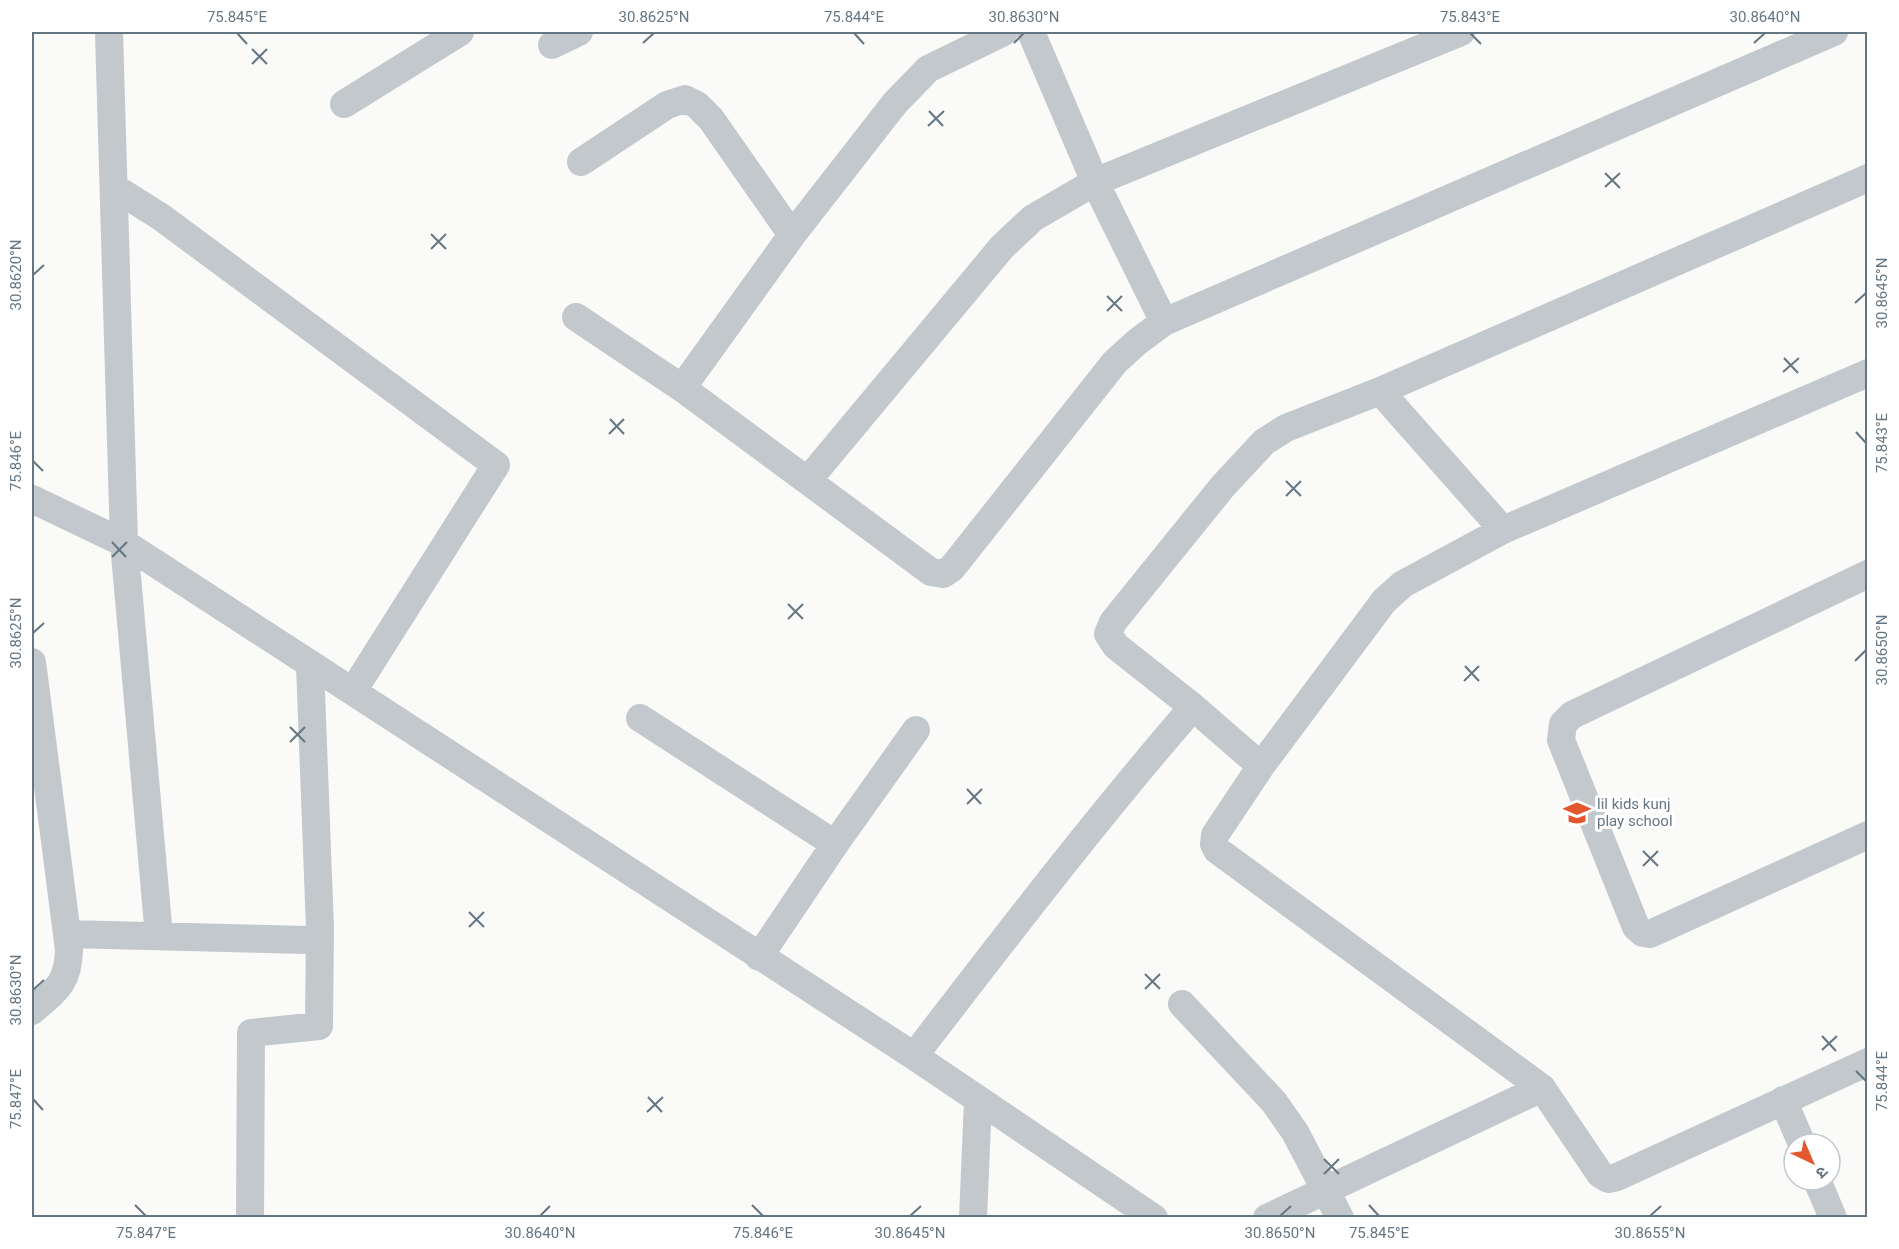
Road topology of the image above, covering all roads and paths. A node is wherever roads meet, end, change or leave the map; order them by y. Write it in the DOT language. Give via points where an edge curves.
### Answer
graph roads {
  1 [pos="109,32"];
  2 [pos="460,32"];
  3 [pos="579,32"];
  4 [pos="1004,32"];
  5 [pos="1031,32"];
  6 [pos="1461,32"];
  7 [pos="1834,32"];
  8 [pos="552,45"];
  9 [pos="344,104"];
  10 [pos="581,162"];
  11 [pos="1868,178"];
  12 [pos="1095,182"];
  13 [pos="115,188"];
  14 [pos="792,235"];
  15 [pos="576,317"];
  16 [pos="1164,322"];
  17 [pos="1868,373"];
  18 [pos="682,388"];
  19 [pos="1380,391"];
  20 [pos="808,480"];
  21 [pos="32,499"];
  22 [pos="1503,530"];
  23 [pos="124,543"];
  24 [pos="1868,574"];
  25 [pos="32,662"];
  26 [pos="310,665"];
  27 [pos="353,692"];
  28 [pos="1193,708"];
  29 [pos="640,718"];
  30 [pos="916,730"];
  31 [pos="1262,766"];
  32 [pos="40,796"];
  33 [pos="1868,835"];
  34 [pos="835,844"];
  35 [pos="320,929"];
  36 [pos="67,934"];
  37 [pos="159,936"];
  38 [pos="759,957"];
  39 [pos="1182,1004"];
  40 [pos="32,1011"];
  41 [pos="914,1056"];
  42 [pos="1868,1062"];
  43 [pos="1542,1088"];
  44 [pos="978,1100"];
  45 [pos="1783,1100"];
  46 [pos="1797,1132"];
  47 [pos="1326,1188"];
  48 [pos="1822,1192"];
  49 [pos="250,1218"];
  50 [pos="973,1218"];
  51 [pos="1154,1218"];
  52 [pos="1267,1218"];
  53 [pos="1340,1218"];
  54 [pos="1833,1218"];
  1 -- 13 [label="street"];
  2 -- 9 [label="street"];
  3 -- 8 [label="street"];
  4 -- 14 [label="street" via="928,69 896,103"];
  5 -- 12 [label="street"];
  6 -- 12 [label="street"];
  7 -- 16 [label="street"];
  10 -- 14 [label="street" via="668,105 685,99 711,119"];
  11 -- 19 [label="street"];
  12 -- 16 [label="street"];
  12 -- 20 [label="street" via="1033,218 1002,247"];
  13 -- 23 [label="street"];
  13 -- 27 [label="street" via="161,217 496,465"];
  14 -- 18 [label="street"];
  15 -- 18 [label="street"];
  16 -- 20 [label="street" via="1115,362 952,568 943,574 931,572"];
  17 -- 22 [label="street"];
  18 -- 20 [label="street"];
  19 -- 22 [label="street"];
  19 -- 28 [label="street" via="1286,428 1264,442 1223,486 1113,622 1108,634 1116,646"];
  21 -- 23 [label="street"];
  22 -- 31 [label="street" via="1403,584 1384,601"];
  23 -- 26 [label="street"];
  23 -- 37 [label="street"];
  24 -- 33 [label="street" via="1572,716 1563,724 1561,740 1636,927 1643,933 1650,934"];
  25 -- 32 [label="street"];
  26 -- 27 [label="street"];
  26 -- 35 [label="street"];
  27 -- 38 [label="street"];
  28 -- 31 [label="street"];
  28 -- 41 [label="street" via="1126,785"];
  29 -- 34 [label="street"];
  30 -- 34 [label="street"];
  31 -- 43 [label="street" via="1215,835 1217,850"];
  32 -- 36 [label="street"];
  34 -- 38 [label="street"];
  35 -- 37 [label="street" via="309,940"];
  35 -- 49 [label="street" via="319,1026 251,1033"];
  36 -- 37 [label="street"];
  36 -- 40 [label="street" via="68,966 63,981"];
  38 -- 41 [label="street"];
  39 -- 47 [label="street" via="1274,1102"];
  41 -- 44 [label="street"];
  42 -- 45 [label="street"];
  43 -- 45 [label="street" via="1600,1174 1608,1179"];
  43 -- 47 [label="street"];
  44 -- 50 [label="street"];
  44 -- 51 [label="street"];
  45 -- 46 [label="street"];
  47 -- 52 [label="street"];
  47 -- 53 [label="street"];
  48 -- 54 [label="street"];
}
